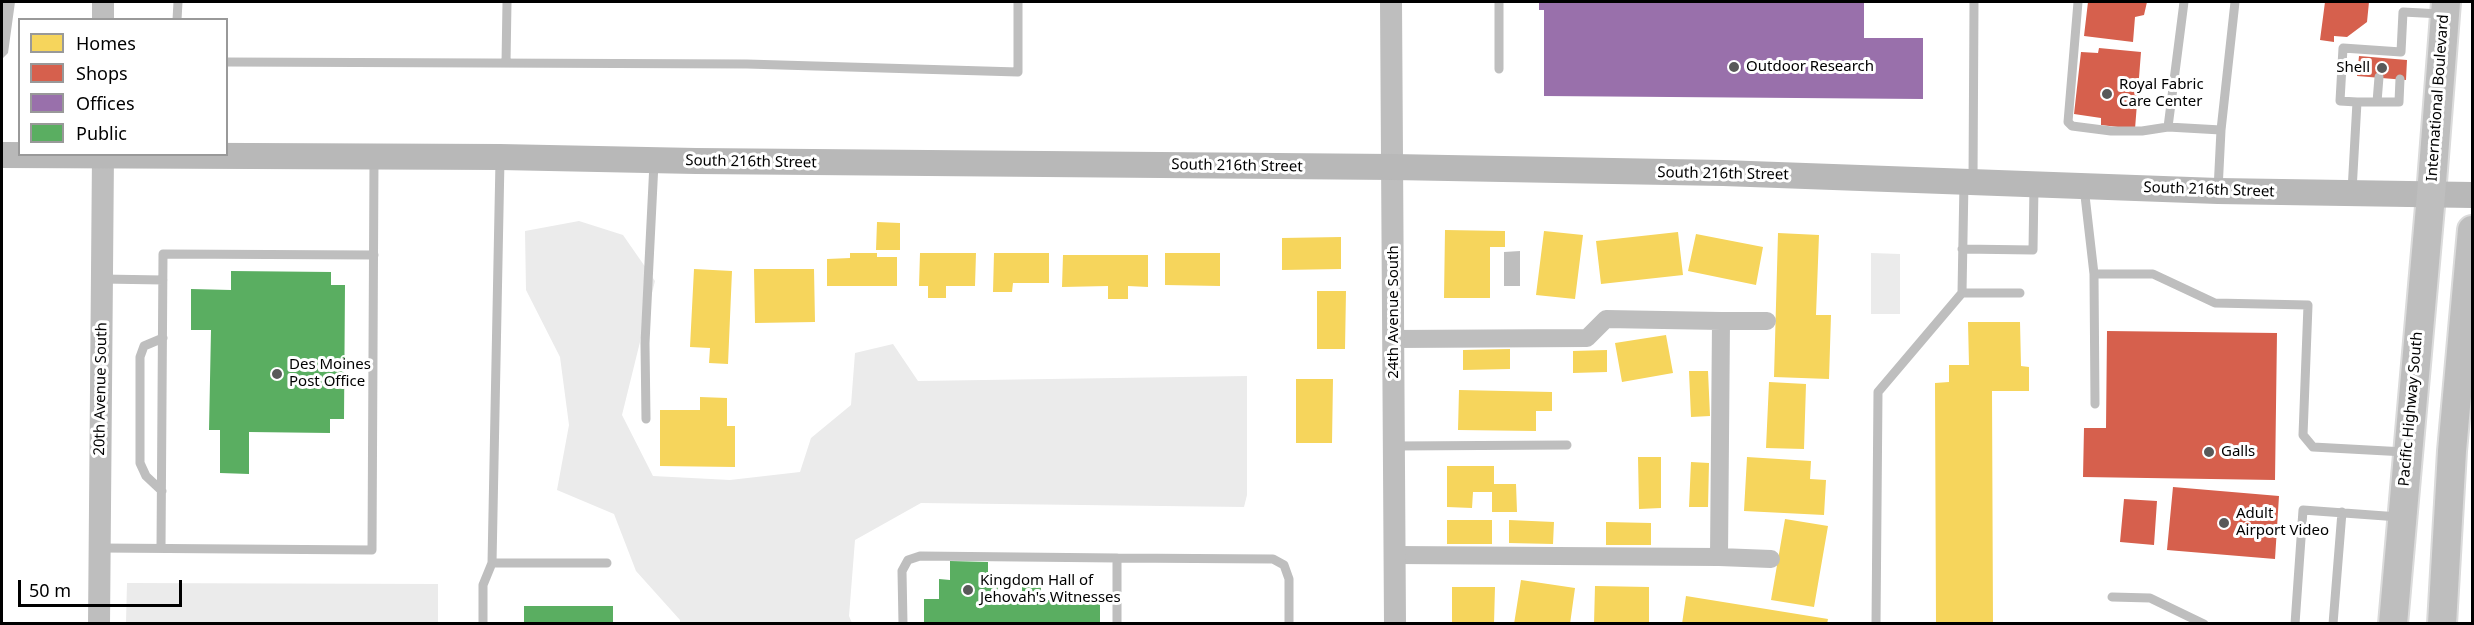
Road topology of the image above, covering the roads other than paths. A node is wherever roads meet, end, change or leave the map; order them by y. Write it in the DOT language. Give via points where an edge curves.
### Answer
graph roads {
  1 [pos="103,2"];
  2 [pos="177,2"];
  3 [pos="507,2"];
  4 [pos="1018,2"];
  5 [pos="1391,2"];
  6 [pos="1499,2"];
  7 [pos="1974,2"];
  8 [pos="2078,2"];
  9 [pos="2184,2"];
  10 [pos="2235,2"];
  11 [pos="2445,8"];
  12 [pos="103,18"];
  13 [pos="177,18"];
  14 [pos="228,62"];
  15 [pos="506,63"];
  16 [pos="1499,69"];
  17 [pos="2379,77"];
  18 [pos="2400,79"];
  19 [pos="2357,102"];
  20 [pos="2377,102"];
  21 [pos="2168,128"];
  22 [pos="2221,130"];
  23 [pos="2,155"];
  24 [pos="18,155"];
  25 [pos="103,156"];
  26 [pos="228,156"];
  27 [pos="374,157"];
  28 [pos="500,157"];
  29 [pos="654,160"];
  30 [pos="1393,167"];
  31 [pos="1968,181"];
  32 [pos="2034,183"];
  33 [pos="2084,184"];
  34 [pos="2218,191"];
  35 [pos="2352,193"];
  36 [pos="2431,195"];
  37 [pos="2472,195"];
  38 [pos="2472,230"];
  39 [pos="1962,249"];
  40 [pos="374,255"];
  41 [pos="2094,274"];
  42 [pos="102,279"];
  43 [pos="163,280"];
  44 [pos="1962,292"];
  45 [pos="2020,292"];
  46 [pos="1721,321"];
  47 [pos="1767,321"];
  48 [pos="162,338"];
  49 [pos="1394,339"];
  50 [pos="2467,352"];
  51 [pos="2095,404"];
  52 [pos="646,419"];
  53 [pos="1567,445"];
  54 [pos="1395,446"];
  55 [pos="2407,452"];
  56 [pos="162,491"];
  57 [pos="2342,512"];
  58 [pos="2402,518"];
  59 [pos="100,548"];
  60 [pos="161,548"];
  61 [pos="1395,555"];
  62 [pos="1117,558"];
  63 [pos="1719,558"];
  64 [pos="1771,559"];
  65 [pos="492,563"];
  66 [pos="607,563"];
  67 [pos="2112,597"];
  68 [pos="99,624"];
  69 [pos="483,624"];
  70 [pos="903,624"];
  71 [pos="1117,624"];
  72 [pos="1288,624"];
  73 [pos="1395,624"];
  74 [pos="1876,624"];
  75 [pos="2204,624"];
  76 [pos="2295,624"];
  77 [pos="2333,624"];
  78 [pos="2393,624"];
  79 [pos="2442,624"];
  1 -- 12 [label="street"];
  2 -- 13 [label="lane"];
  3 -- 15 [label="lane"];
  4 -- 15 [label="lane" via="1018,72 747,64"];
  5 -- 30 [label="street, 24th Avenue South"];
  6 -- 16 [label="lane"];
  7 -- 31 [label="lane"];
  8 -- 21 [label="lane" via="2068,122 2072,126 2111,131"];
  9 -- 21 [label="lane"];
  10 -- 22 [label="lane"];
  11 -- 19 [label="lane" via="2403,12 2401,55 2343,48 2340,101"];
  11 -- 36 [label="main road, International Boulevard"];
  14 -- 15 [label="lane"];
  17 -- 20 [label="lane"];
  18 -- 20 [label="lane" via="2398,102"];
  19 -- 20 [label="lane"];
  19 -- 35 [label="lane"];
  21 -- 22 [label="lane"];
  22 -- 34 [label="lane"];
  23 -- 24 [label="main road, South 216th Street"];
  25 -- 42 [label="street, 20th Avenue South"];
  26 -- 27 [label="main road, South 216th Street"];
  27 -- 28 [label="main road, South 216th Street"];
  27 -- 40 [label="lane"];
  28 -- 29 [label="main road, South 216th Street"];
  28 -- 65 [label="lane"];
  29 -- 30 [label="main road, South 216th Street"];
  29 -- 52 [label="lane" via="645,343"];
  30 -- 31 [label="main road, South 216th Street"];
  30 -- 49 [label="street, 24th Avenue South"];
  31 -- 32 [label="main road, South 216th Street"];
  31 -- 39 [label="lane"];
  32 -- 33 [label="main road, South 216th Street"];
  32 -- 39 [label="lane" via="2033,250"];
  33 -- 34 [label="main road, South 216th Street"];
  33 -- 41 [label="lane"];
  34 -- 35 [label="main road, South 216th Street"];
  35 -- 36 [label="main road, South 216th Street"];
  36 -- 37 [label="main road, South 216th Street"];
  36 -- 55 [label="main road, Pacific Highway South"];
  38 -- 50 [label="main road"];
  39 -- 44 [label="lane"];
  40 -- 43 [label="lane" via="163,254"];
  40 -- 60 [label="lane" via="372,550"];
  41 -- 51 [label="lane"];
  41 -- 55 [label="lane" via="2152,274 2215,303 2308,304 2303,435 2313,447"];
  42 -- 43 [label="lane"];
  42 -- 59 [label="street, 20th Avenue South"];
  43 -- 48 [label="lane"];
  44 -- 45 [label="lane"];
  44 -- 74 [label="lane" via="1878,392"];
  46 -- 47 [label="street"];
  46 -- 49 [label="street" via="1606,319 1587,338"];
  46 -- 63 [label="street"];
  48 -- 56 [label="lane"];
  48 -- 56 [label="lane" via="144,346 140,357 140,463 146,476"];
  49 -- 54 [label="street, 24th Avenue South"];
  50 -- 79 [label="main road"];
  53 -- 54 [label="lane"];
  54 -- 61 [label="street, 24th Avenue South"];
  55 -- 58 [label="main road, Pacific Highway South"];
  56 -- 60 [label="lane"];
  57 -- 58 [label="lane"];
  57 -- 76 [label="lane" via="2302,510"];
  57 -- 77 [label="lane"];
  58 -- 78 [label="main road, Pacific Highway South"];
  59 -- 60 [label="lane"];
  59 -- 68 [label="street, 20th Avenue South"];
  61 -- 63 [label="street"];
  61 -- 73 [label="street, 24th Avenue South"];
  62 -- 70 [label="lane" via="920,556 908,560 902,571"];
  62 -- 71 [label="lane"];
  62 -- 72 [label="lane" via="1273,559 1284,565 1289,579"];
  63 -- 64 [label="street"];
  65 -- 66 [label="lane"];
  65 -- 69 [label="lane" via="483,585"];
  67 -- 75 [label="lane" via="2150,598"];
}
